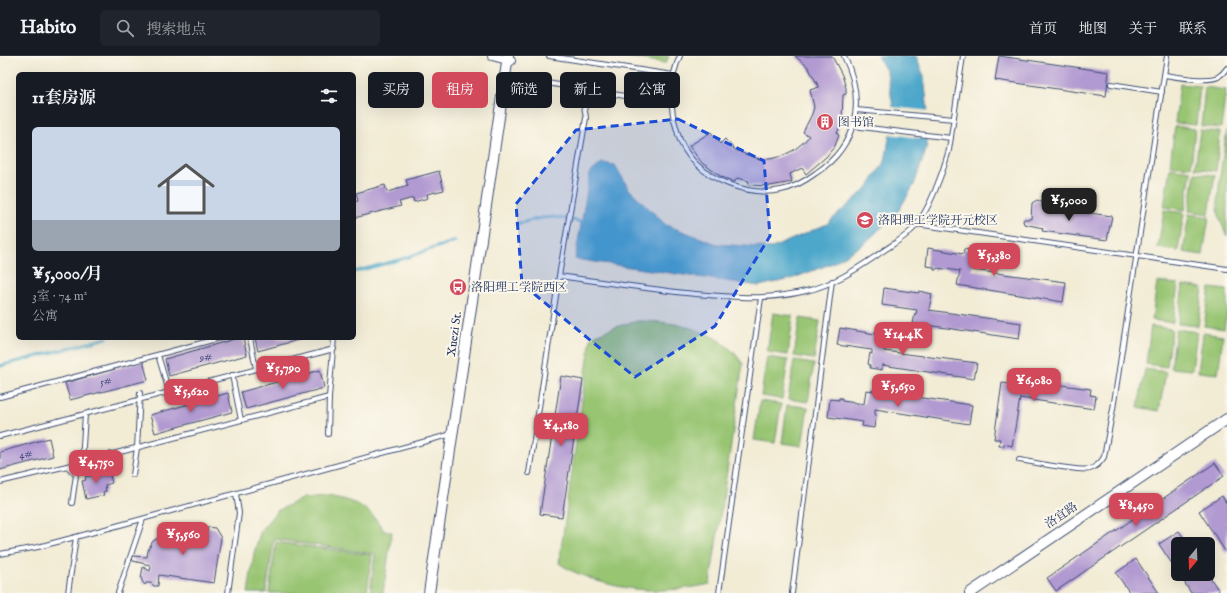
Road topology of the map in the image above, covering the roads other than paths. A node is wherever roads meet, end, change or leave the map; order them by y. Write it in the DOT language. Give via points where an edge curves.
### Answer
graph roads {
  1 [pos="492,56"];
  2 [pos="549,56"];
  3 [pos="680,56"];
  4 [pos="844,56"];
  5 [pos="963,56"];
  6 [pos="1167,56"];
  7 [pos="509,59"];
  8 [pos="1227,68"];
  9 [pos="507,72"];
  10 [pos="653,72"];
  11 [pos="674,72"];
  12 [pos="1165,75"];
  13 [pos="1111,84"];
  14 [pos="1162,92"];
  15 [pos="502,108"];
  16 [pos="585,108"];
  17 [pos="673,108"];
  18 [pos="856,110"];
  19 [pos="954,119"];
  20 [pos="853,126"];
  21 [pos="951,138"];
  22 [pos="916,224"];
  23 [pos="1137,256"];
  24 [pos="1227,269"];
  25 [pos="559,276"];
  26 [pos="832,282"];
  27 [pos="761,298"];
  28 [pos="213,340"];
  29 [pos="250,340"];
  30 [pos="334,340"];
  31 [pos="334,349"];
  32 [pos="158,355"];
  33 [pos="256,369"];
  34 [pos="232,375"];
  35 [pos="169,392"];
  36 [pos="140,393"];
  37 [pos="0,397"];
  38 [pos="330,397"];
  39 [pos="140,400"];
  40 [pos="85,414"];
  41 [pos="1227,419"];
  42 [pos="241,420"];
  43 [pos="1227,427"];
  44 [pos="328,434"];
  45 [pos="454,434"];
  46 [pos="0,436"];
  47 [pos="137,448"];
  48 [pos="1019,460"];
  49 [pos="82,462"];
  50 [pos="66,466"];
  51 [pos="530,473"];
  52 [pos="133,475"];
  53 [pos="0,482"];
  54 [pos="236,494"];
  55 [pos="72,503"];
  56 [pos="143,519"];
  57 [pos="76,537"];
  58 [pos="0,554"];
  59 [pos="68,593"];
  60 [pos="118,593"];
  61 [pos="228,593"];
  62 [pos="429,593"];
  63 [pos="434,593"];
  64 [pos="719,593"];
  65 [pos="792,593"];
  66 [pos="970,593"];
  67 [pos="982,593"];
  1 -- 7 [label="street"];
  2 -- 10 [label="lane"];
  3 -- 11 [label="lane"];
  4 -- 18 [label="lane" via="853,77"];
  5 -- 19 [label="lane"];
  6 -- 12 [label="lane"];
  7 -- 9 [label="street, Xuezi St."];
  8 -- 12 [label="lane" via="1217,78"];
  12 -- 14 [label="lane"];
  13 -- 14 [label="lane"];
  14 -- 23 [label="lane"];
  15 -- 45 [label="street, Xuezi St."];
  16 -- 25 [label="lane" via="586,118"];
  17 -- 20 [label="lane" via="681,144 693,160 723,182 761,191 772,192 791,187 822,170 842,149 850,137"];
  18 -- 19 [label="lane"];
  18 -- 20 [label="lane"];
  19 -- 21 [label="lane"];
  20 -- 21 [label="lane"];
  21 -- 22 [label="lane" via="945,164"];
  22 -- 23 [label="lane"];
  22 -- 26 [label="lane" via="865,264"];
  23 -- 24 [label="lane"];
  23 -- 48 [label="lane" via="1113,409 1102,461 1084,470"];
  25 -- 27 [label="lane" via="648,289 732,298"];
  25 -- 51 [label="lane"];
  26 -- 27 [label="lane" via="807,291"];
  26 -- 65 [label="lane"];
  27 -- 64 [label="lane"];
  28 -- 32 [label="lane"];
  29 -- 33 [label="lane"];
  30 -- 31 [label="lane"];
  31 -- 33 [label="lane"];
  31 -- 38 [label="lane"];
  32 -- 35 [label="lane"];
  32 -- 37 [label="lane"];
  33 -- 34 [label="lane"];
  34 -- 35 [label="lane"];
  34 -- 42 [label="lane"];
  35 -- 39 [label="lane"];
  36 -- 39 [label="lane"];
  38 -- 42 [label="lane"];
  38 -- 44 [label="lane"];
  39 -- 40 [label="lane"];
  39 -- 47 [label="lane"];
  40 -- 46 [label="lane"];
  40 -- 49 [label="lane"];
  41 -- 66 [label="street, 洛宜路"];
  42 -- 47 [label="lane"];
  43 -- 67 [label="street, 洛宜路"];
  45 -- 54 [label="lane"];
  45 -- 62 [label="street, Xuezi St."];
  45 -- 63 [label="street, Xuezi St."];
  47 -- 49 [label="lane"];
  47 -- 52 [label="lane"];
  49 -- 50 [label="lane"];
  50 -- 53 [label="lane"];
  50 -- 55 [label="lane" via="76,475"];
  54 -- 56 [label="lane"];
  54 -- 61 [label="lane" via="239,513"];
  56 -- 57 [label="lane"];
  56 -- 60 [label="lane"];
  57 -- 58 [label="lane"];
  57 -- 59 [label="lane"];
}
